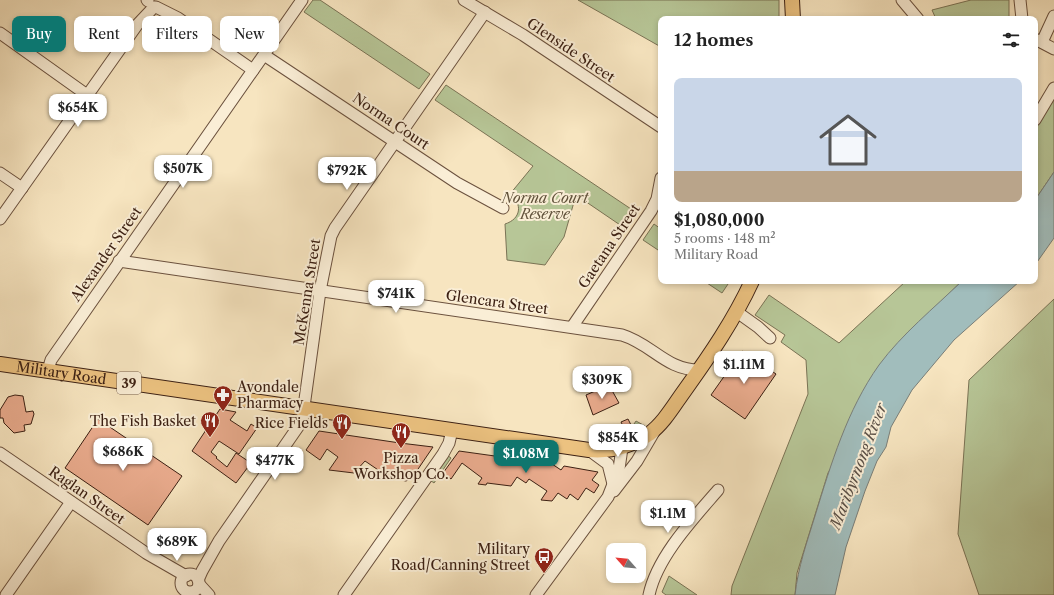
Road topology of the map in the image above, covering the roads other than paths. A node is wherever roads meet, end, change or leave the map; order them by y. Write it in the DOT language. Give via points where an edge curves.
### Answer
graph roads {
  1 [pos="302,0"];
  2 [pos="464,0"];
  3 [pos="792,0"];
  4 [pos="902,0"];
  5 [pos="1020,0"];
  6 [pos="153,2"];
  7 [pos="485,12"];
  8 [pos="793,16"];
  9 [pos="915,16"];
  10 [pos="1022,16"];
  11 [pos="1054,16"];
  12 [pos="0,33"];
  13 [pos="1038,41"];
  14 [pos="1054,49"];
  15 [pos="264,54"];
  16 [pos="253,70"];
  17 [pos="1054,88"];
  18 [pos="87,95"];
  19 [pos="1038,115"];
  20 [pos="658,125"];
  21 [pos="395,142"];
  22 [pos="0,173"];
  23 [pos="22,188"];
  24 [pos="658,194"];
  25 [pos="503,208"];
  26 [pos="0,219"];
  27 [pos="119,261"];
  28 [pos="751,284"];
  29 [pos="320,291"];
  30 [pos="737,312"];
  31 [pos="572,327"];
  32 [pos="770,338"];
  33 [pos="0,364"];
  34 [pos="674,366"];
  35 [pos="48,370"];
  36 [pos="699,370"];
  37 [pos="686,388"];
  38 [pos="304,409"];
  39 [pos="657,428"];
  40 [pos="452,430"];
  41 [pos="622,448"];
  42 [pos="589,450"];
  43 [pos="0,453"];
  44 [pos="718,490"];
  45 [pos="610,492"];
  46 [pos="71,502"];
  47 [pos="190,586"];
  48 [pos="6,595"];
  49 [pos="209,595"];
  50 [pos="344,595"];
  51 [pos="536,595"];
  52 [pos="648,595"];
  1 -- 15 [label="street, Alexander Street"];
  2 -- 7 [label="street, Glenside Street"];
  3 -- 8 [label="main road"];
  4 -- 9 [label="street"];
  5 -- 10 [label="street"];
  6 -- 16 [label="street"];
  6 -- 18 [label="street"];
  7 -- 20 [label="street, Glenside Street"];
  7 -- 21 [label="street, McKenna Street"];
  11 -- 13 [label="street"];
  12 -- 18 [label="street"];
  13 -- 14 [label="street"];
  15 -- 16 [label="street, Alexander Street"];
  15 -- 21 [label="street, Norma Court"];
  16 -- 27 [label="street, Alexander Street"];
  17 -- 19 [label="street"];
  18 -- 23 [label="street"];
  21 -- 25 [label="street, Norma Court" via="457,183"];
  21 -- 29 [label="street, McKenna Street" via="333,232"];
  22 -- 23 [label="street"];
  23 -- 26 [label="street"];
  24 -- 31 [label="street, Gaetana Street" via="651,211"];
  27 -- 29 [label="street, Glencara Street"];
  27 -- 35 [label="street, Alexander Street" via="51,360"];
  28 -- 30 [label="main road, 39"];
  29 -- 31 [label="street, Glencara Street"];
  29 -- 38 [label="street, McKenna Street"];
  30 -- 32 [label="street"];
  30 -- 36 [label="main road, 39"];
  31 -- 34 [label="street, Glencara Street" via="631,338"];
  33 -- 35 [label="main road, Military Road / 39"];
  34 -- 36 [label="street, Glencara Street" via="684,370"];
  34 -- 37 [label="street, Glencara Street"];
  35 -- 38 [label="main road, Military Road / 39"];
  36 -- 37 [label="main road, 39"];
  37 -- 39 [label="main road, 39"];
  38 -- 40 [label="main road, Military Road / 39"];
  38 -- 47 [label="street, McKenna Street" via="300,425"];
  39 -- 41 [label="main road, 39" via="642,439"];
  39 -- 45 [label="street" via="615,491"];
  40 -- 42 [label="main road, Military Road / 39"];
  40 -- 50 [label="street" via="442,454"];
  41 -- 42 [label="main road, Military Road / 39"];
  41 -- 45 [label="street"];
  42 -- 45 [label="street" via="610,467"];
  43 -- 46 [label="street, Raglan Street"];
  44 -- 52 [label="street" via="665,558"];
  45 -- 51 [label="street"];
  46 -- 47 [label="street, Raglan Street"];
  46 -- 48 [label="street"];
  47 -- 49 [label="street, Raglan Street"];
}
